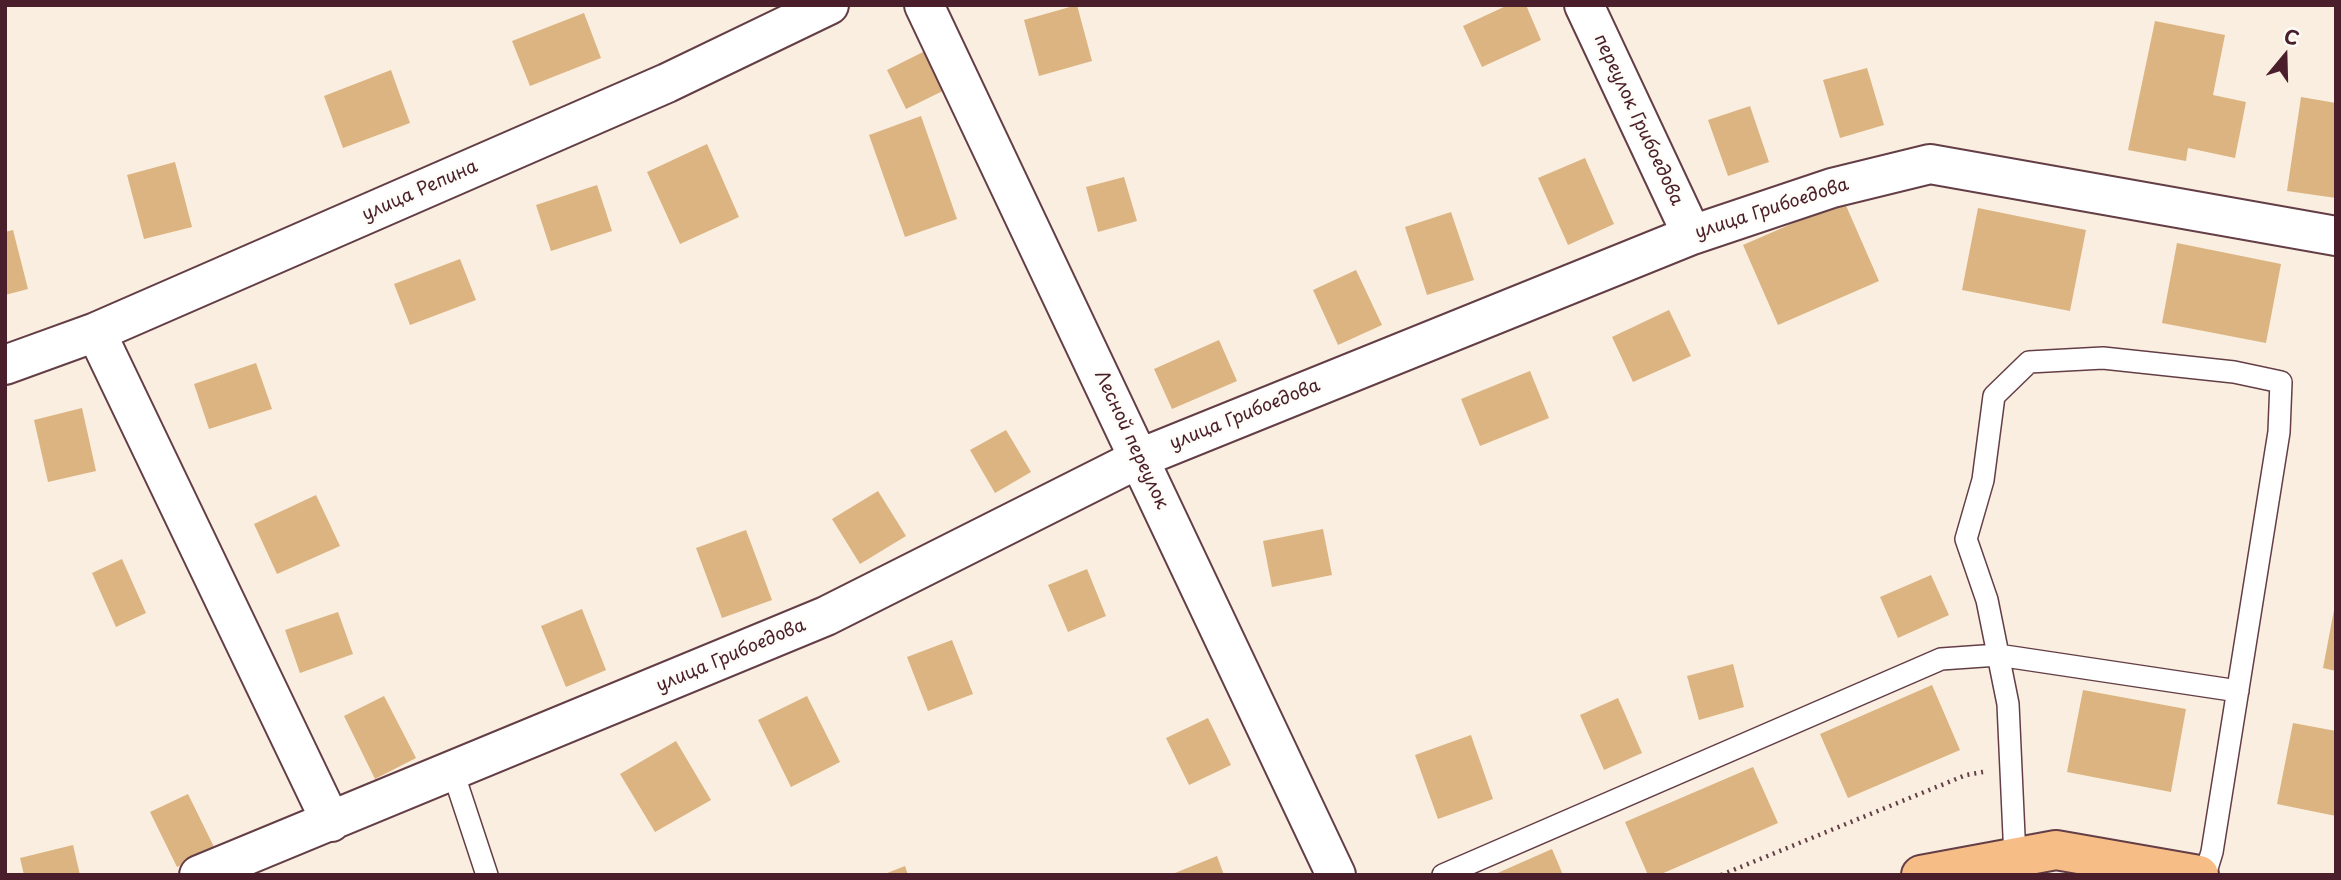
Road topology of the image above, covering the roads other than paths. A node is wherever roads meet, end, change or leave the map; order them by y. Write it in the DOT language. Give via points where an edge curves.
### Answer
graph roads {
  1 [pos="829,5"];
  2 [pos="924,5"];
  3 [pos="1584,5"];
  4 [pos="1692,235"];
  5 [pos="2336,236"];
  6 [pos="96,332"];
  7 [pos="5,365"];
  8 [pos="1140,458"];
  9 [pos="1998,655"];
  10 [pos="2238,691"];
  11 [pos="453,772"];
  12 [pos="331,822"];
  13 [pos="2015,858"];
  14 [pos="199,875"];
  15 [pos="487,875"];
  16 [pos="1336,875"];
  17 [pos="1443,875"];
  18 [pos="1921,875"];
  19 [pos="2199,875"];
  20 [pos="2205,875"];
  1 -- 6 [label="street, улица Репина" via="667,83"];
  2 -- 8 [label="street, Лесной переулок"];
  3 -- 4 [label="street, переулок Грибоедова"];
  4 -- 5 [label="street, улица Грибоедова" via="1832,188 1930,164"];
  4 -- 8 [label="street, улица Грибоедова"];
  6 -- 7 [label="street, улица Репина"];
  6 -- 12 [label="street"];
  8 -- 11 [label="street, улица Грибоедова" via="826,616"];
  8 -- 16 [label="street, Лесной переулок"];
  9 -- 10 [label="lane"];
  9 -- 10 [label="lane" via="1987,600 1966,538 1983,480 1994,396 2029,362 2103,358 2234,372 2281,382 2279,432"];
  9 -- 13 [label="lane" via="2008,704"];
  9 -- 17 [label="lane" via="1941,659"];
  10 -- 20 [label="lane"];
  11 -- 12 [label="street, улица Грибоедова"];
  11 -- 15 [label="lane"];
  12 -- 14 [label="street, улица Грибоедова"];
  13 -- 18 [label="main road"];
  13 -- 19 [label="main road" via="2056,850"];
}
